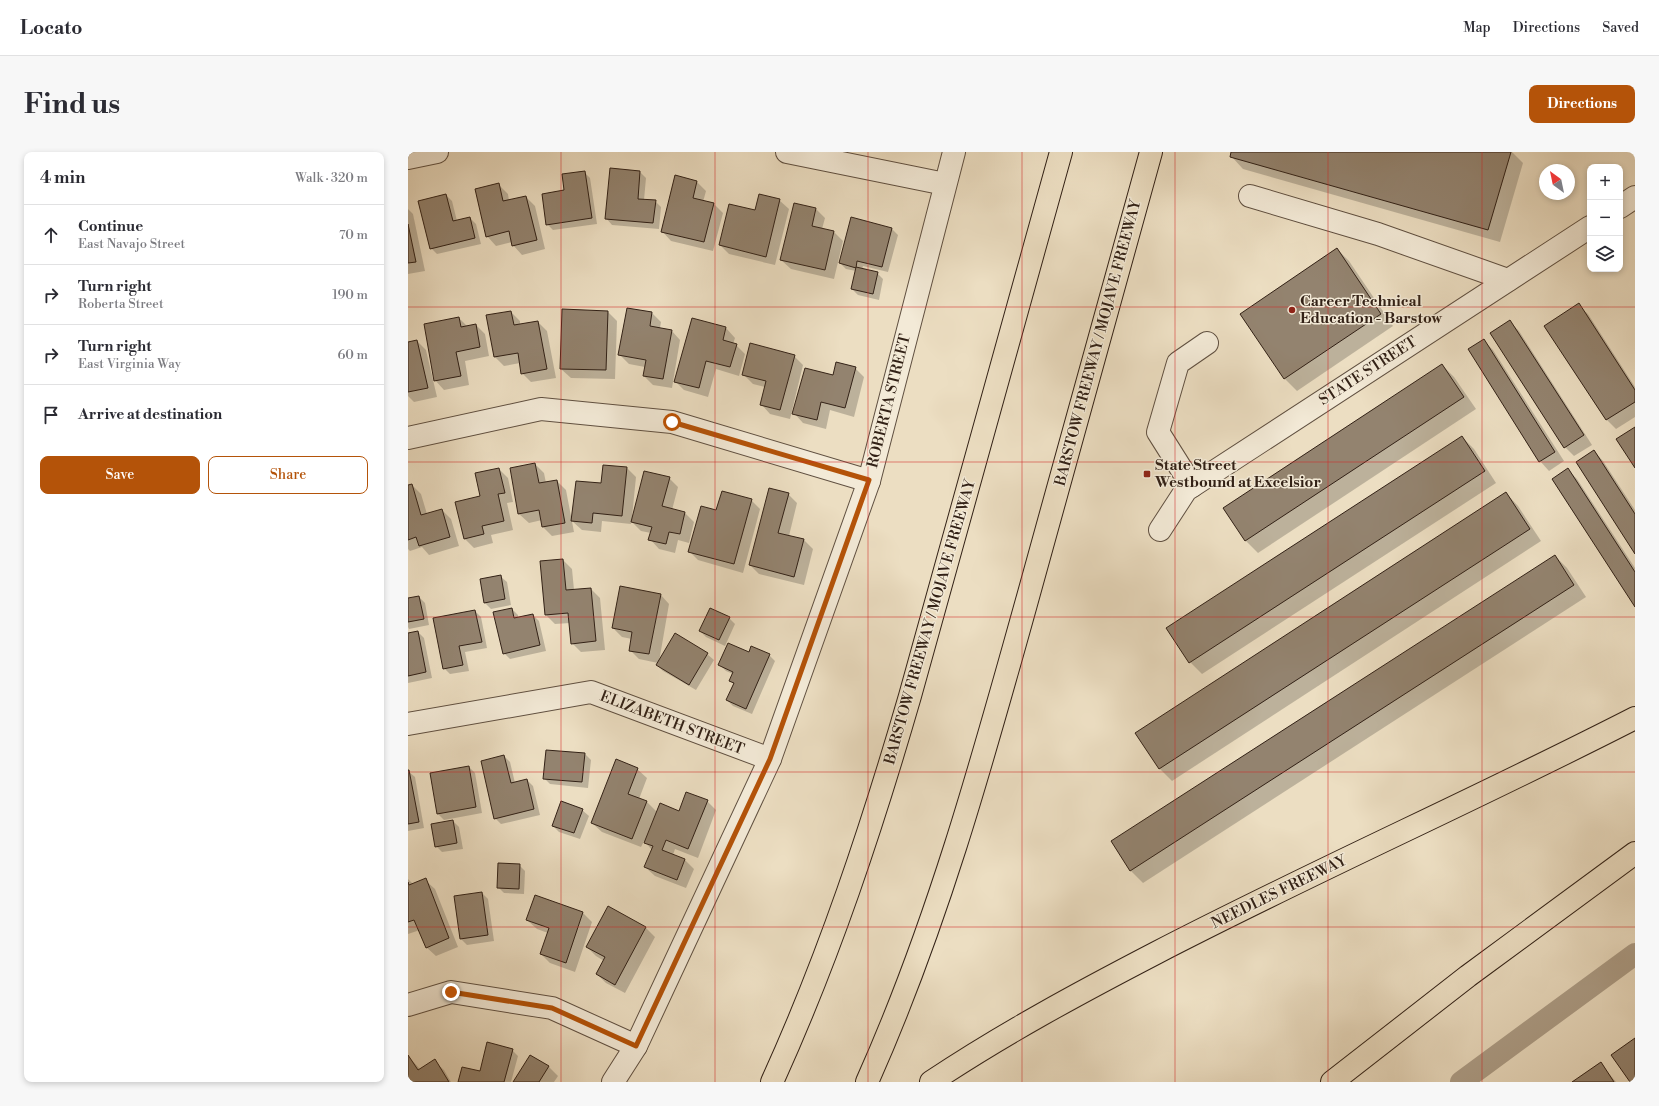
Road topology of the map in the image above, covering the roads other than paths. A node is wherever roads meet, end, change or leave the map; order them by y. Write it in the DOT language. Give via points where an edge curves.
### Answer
graph roads {
  1 [pos="437,152"];
  2 [pos="787,152"];
  3 [pos="954,152"];
  4 [pos="1061,152"];
  5 [pos="1151,152"];
  6 [pos="408,158"];
  7 [pos="945,184"];
  8 [pos="1250,196"];
  9 [pos="1635,197"];
  10 [pos="1623,205"];
  11 [pos="1587,229"];
  12 [pos="1508,280"];
  13 [pos="1207,343"];
  14 [pos="408,438"];
  15 [pos="869,480"];
  16 [pos="1192,486"];
  17 [pos="1160,530"];
  18 [pos="1635,718"];
  19 [pos="408,724"];
  20 [pos="770,759"];
  21 [pos="1635,853"];
  22 [pos="408,1005"];
  23 [pos="636,1046"];
  24 [pos="613,1082"];
  25 [pos="772,1082"];
  26 [pos="867,1082"];
  27 [pos="931,1082"];
  28 [pos="1332,1082"];
  1 -- 6 [label="street"];
  2 -- 7 [label="street"];
  3 -- 7 [label="street, ROBERTA STREET"];
  4 -- 25 [label="highway, BARSTOW FREEWAY / MOJAVE FREEWAY" via="888,773 843,906"];
  5 -- 26 [label="highway, BARSTOW FREEWAY / MOJAVE FREEWAY" via="999,702 949,870 918,959"];
  7 -- 15 [label="street, ROBERTA STREET"];
  8 -- 12 [label="street" via="1378,234"];
  9 -- 10 [label="street"];
  11 -- 12 [label="street, STATE STREET"];
  12 -- 16 [label="street, STATE STREET"];
  13 -- 16 [label="street" via="1178,363 1158,432"];
  14 -- 15 [label="street" via="541,409 556,410 672,422"];
  15 -- 20 [label="street, ROBERTA STREET"];
  16 -- 17 [label="street, STATE STREET" via="1186,490"];
  18 -- 27 [label="highway, NEEDLES FREEWAY" via="1206,927 1092,986 1000,1038"];
  19 -- 20 [label="street, ELIZABETH STREET" via="591,692"];
  20 -- 23 [label="street, ROBERTA STREET"];
  21 -- 28 [label="highway" via="1474,972"];
  22 -- 23 [label="street" via="451,992 552,1008"];
  23 -- 24 [label="street, ROBERTA STREET"];
}
